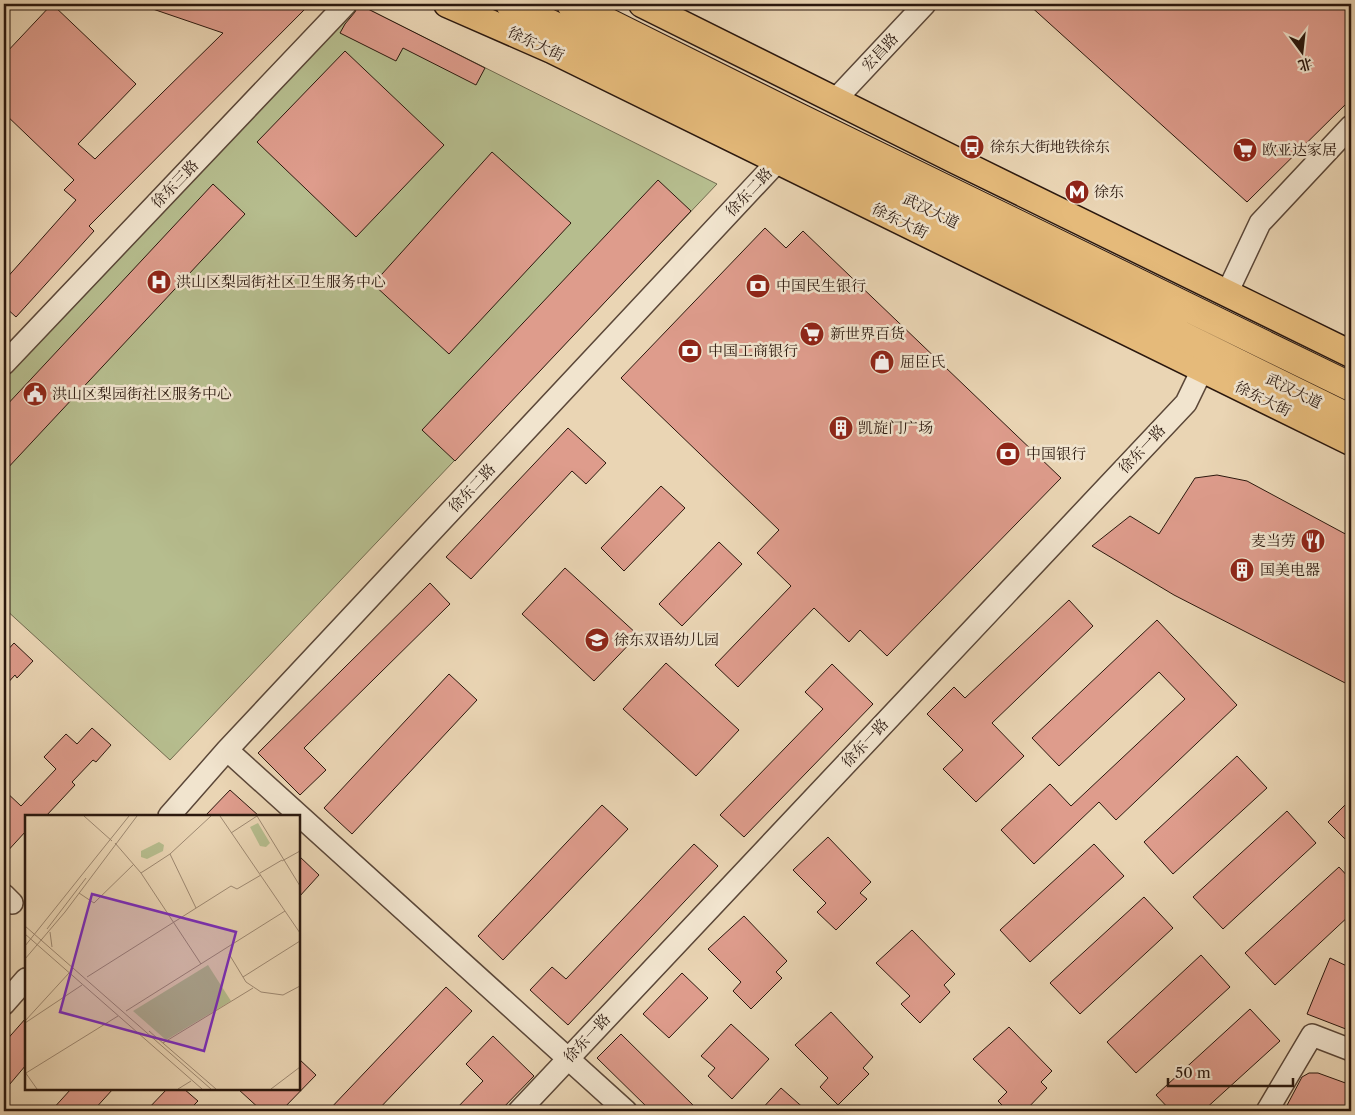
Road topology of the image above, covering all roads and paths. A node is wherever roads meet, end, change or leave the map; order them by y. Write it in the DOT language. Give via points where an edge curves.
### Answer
graph roads {
  1 [pos="346,4"];
  2 [pos="447,4"];
  3 [pos="510,4"];
  4 [pos="571,4"];
  5 [pos="642,4"];
  6 [pos="925,4"];
  7 [pos="835,100"];
  8 [pos="1351,126"];
  9 [pos="778,162"];
  10 [pos="1227,294"];
  11 [pos="1351,354"];
  12 [pos="4,364"];
  13 [pos="1202,370"];
  14 [pos="1351,387"];
  15 [pos="1351,419"];
  16 [pos="1351,442"];
  17 [pos="226,750"];
  18 [pos="170,815"];
  19 [pos="298,815"];
  20 [pos="300,817"];
  21 [pos="25,980"];
  22 [pos="4,1004"];
  23 [pos="1351,1050"];
  24 [pos="567,1059"];
  25 [pos="519,1111"];
  26 [pos="626,1111"];
  27 [pos="1267,1111"];
  1 -- 12 [label="street, 徐东三路"];
  2 -- 9 [label="main road, 徐东大街" via="552,50"];
  3 -- 15 [label="highway, 武汉大道"];
  4 -- 14 [label="highway, 武汉大道"];
  5 -- 7 [label="main road"];
  6 -- 7 [label="street, 宏昌路"];
  7 -- 10 [label="main road"];
  8 -- 10 [label="street" via="1260,222"];
  9 -- 13 [label="main road, 徐东大街"];
  9 -- 17 [label="street, 徐东二路"];
  10 -- 11 [label="main road"];
  13 -- 16 [label="main road, 徐东大街"];
  13 -- 24 [label="street, 徐东一路" via="1186,403"];
  17 -- 18 [label="street, 徐东二路"];
  17 -- 19 [label="street"];
  20 -- 24 [label="street"];
  21 -- 22 [label="street"];
  23 -- 27 [label="street" via="1312,1035"];
  24 -- 25 [label="street, 徐东一路"];
  24 -- 26 [label="street"];
}
